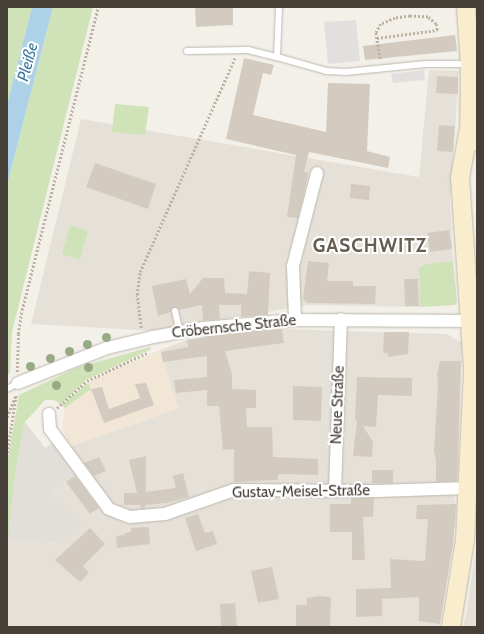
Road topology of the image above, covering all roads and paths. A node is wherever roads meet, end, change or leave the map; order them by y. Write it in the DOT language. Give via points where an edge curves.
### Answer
graph roads {
  1 [pos="98,7"];
  2 [pos="279,7"];
  3 [pos="466,7"];
  4 [pos="377,38"];
  5 [pos="239,50"];
  6 [pos="187,51"];
  7 [pos="277,57"];
  8 [pos="470,64"];
  9 [pos="382,68"];
  10 [pos="474,82"];
  11 [pos="317,173"];
  12 [pos="175,311"];
  13 [pos="341,319"];
  14 [pos="295,320"];
  15 [pos="474,321"];
  16 [pos="180,332"];
  17 [pos="144,338"];
  18 [pos="156,349"];
  19 [pos="14,388"];
  20 [pos="474,392"];
  21 [pos="49,414"];
  22 [pos="7,417"];
  23 [pos="7,454"];
  24 [pos="468,488"];
  25 [pos="335,490"];
  26 [pos="451,627"];
  1 -- 19 [label="path" via="22,310"];
  2 -- 7 [label="lane"];
  3 -- 8 [label="main road"];
  4 -- 4 [label="path" via="377,28 395,18 428,17 436,24 437,30"];
  4 -- 9 [label="path"];
  5 -- 6 [label="lane"];
  5 -- 7 [label="lane"];
  5 -- 17 [label="path" via="140,272 137,295"];
  7 -- 9 [label="lane" via="326,71 346,72"];
  8 -- 9 [label="lane"];
  8 -- 10 [label="main road"];
  10 -- 15 [label="main road" via="468,133 469,176 462,208"];
  11 -- 14 [label="street" via="293,266"];
  12 -- 16 [label="lane"];
  13 -- 14 [label="street, Cröbernsche Straße"];
  13 -- 15 [label="street, Cröbernsche Straße"];
  13 -- 25 [label="street, Neue Straße"];
  14 -- 16 [label="street, Cröbernsche Straße"];
  15 -- 20 [label="main road"];
  16 -- 17 [label="street, Cröbernsche Straße"];
  17 -- 19 [label="street, Cröbernsche Straße" via="77,358"];
  18 -- 21 [label="path" via="87,382"];
  19 -- 22 [label="path"];
  19 -- 23 [label="path"];
  20 -- 24 [label="main road"];
  21 -- 25 [label="street, Gustav-Meisel-Straße" via="50,429 108,510 130,517 165,514 234,490"];
  24 -- 25 [label="street, Gustav-Meisel-Straße"];
  24 -- 26 [label="main road" via="464,547"];
}
